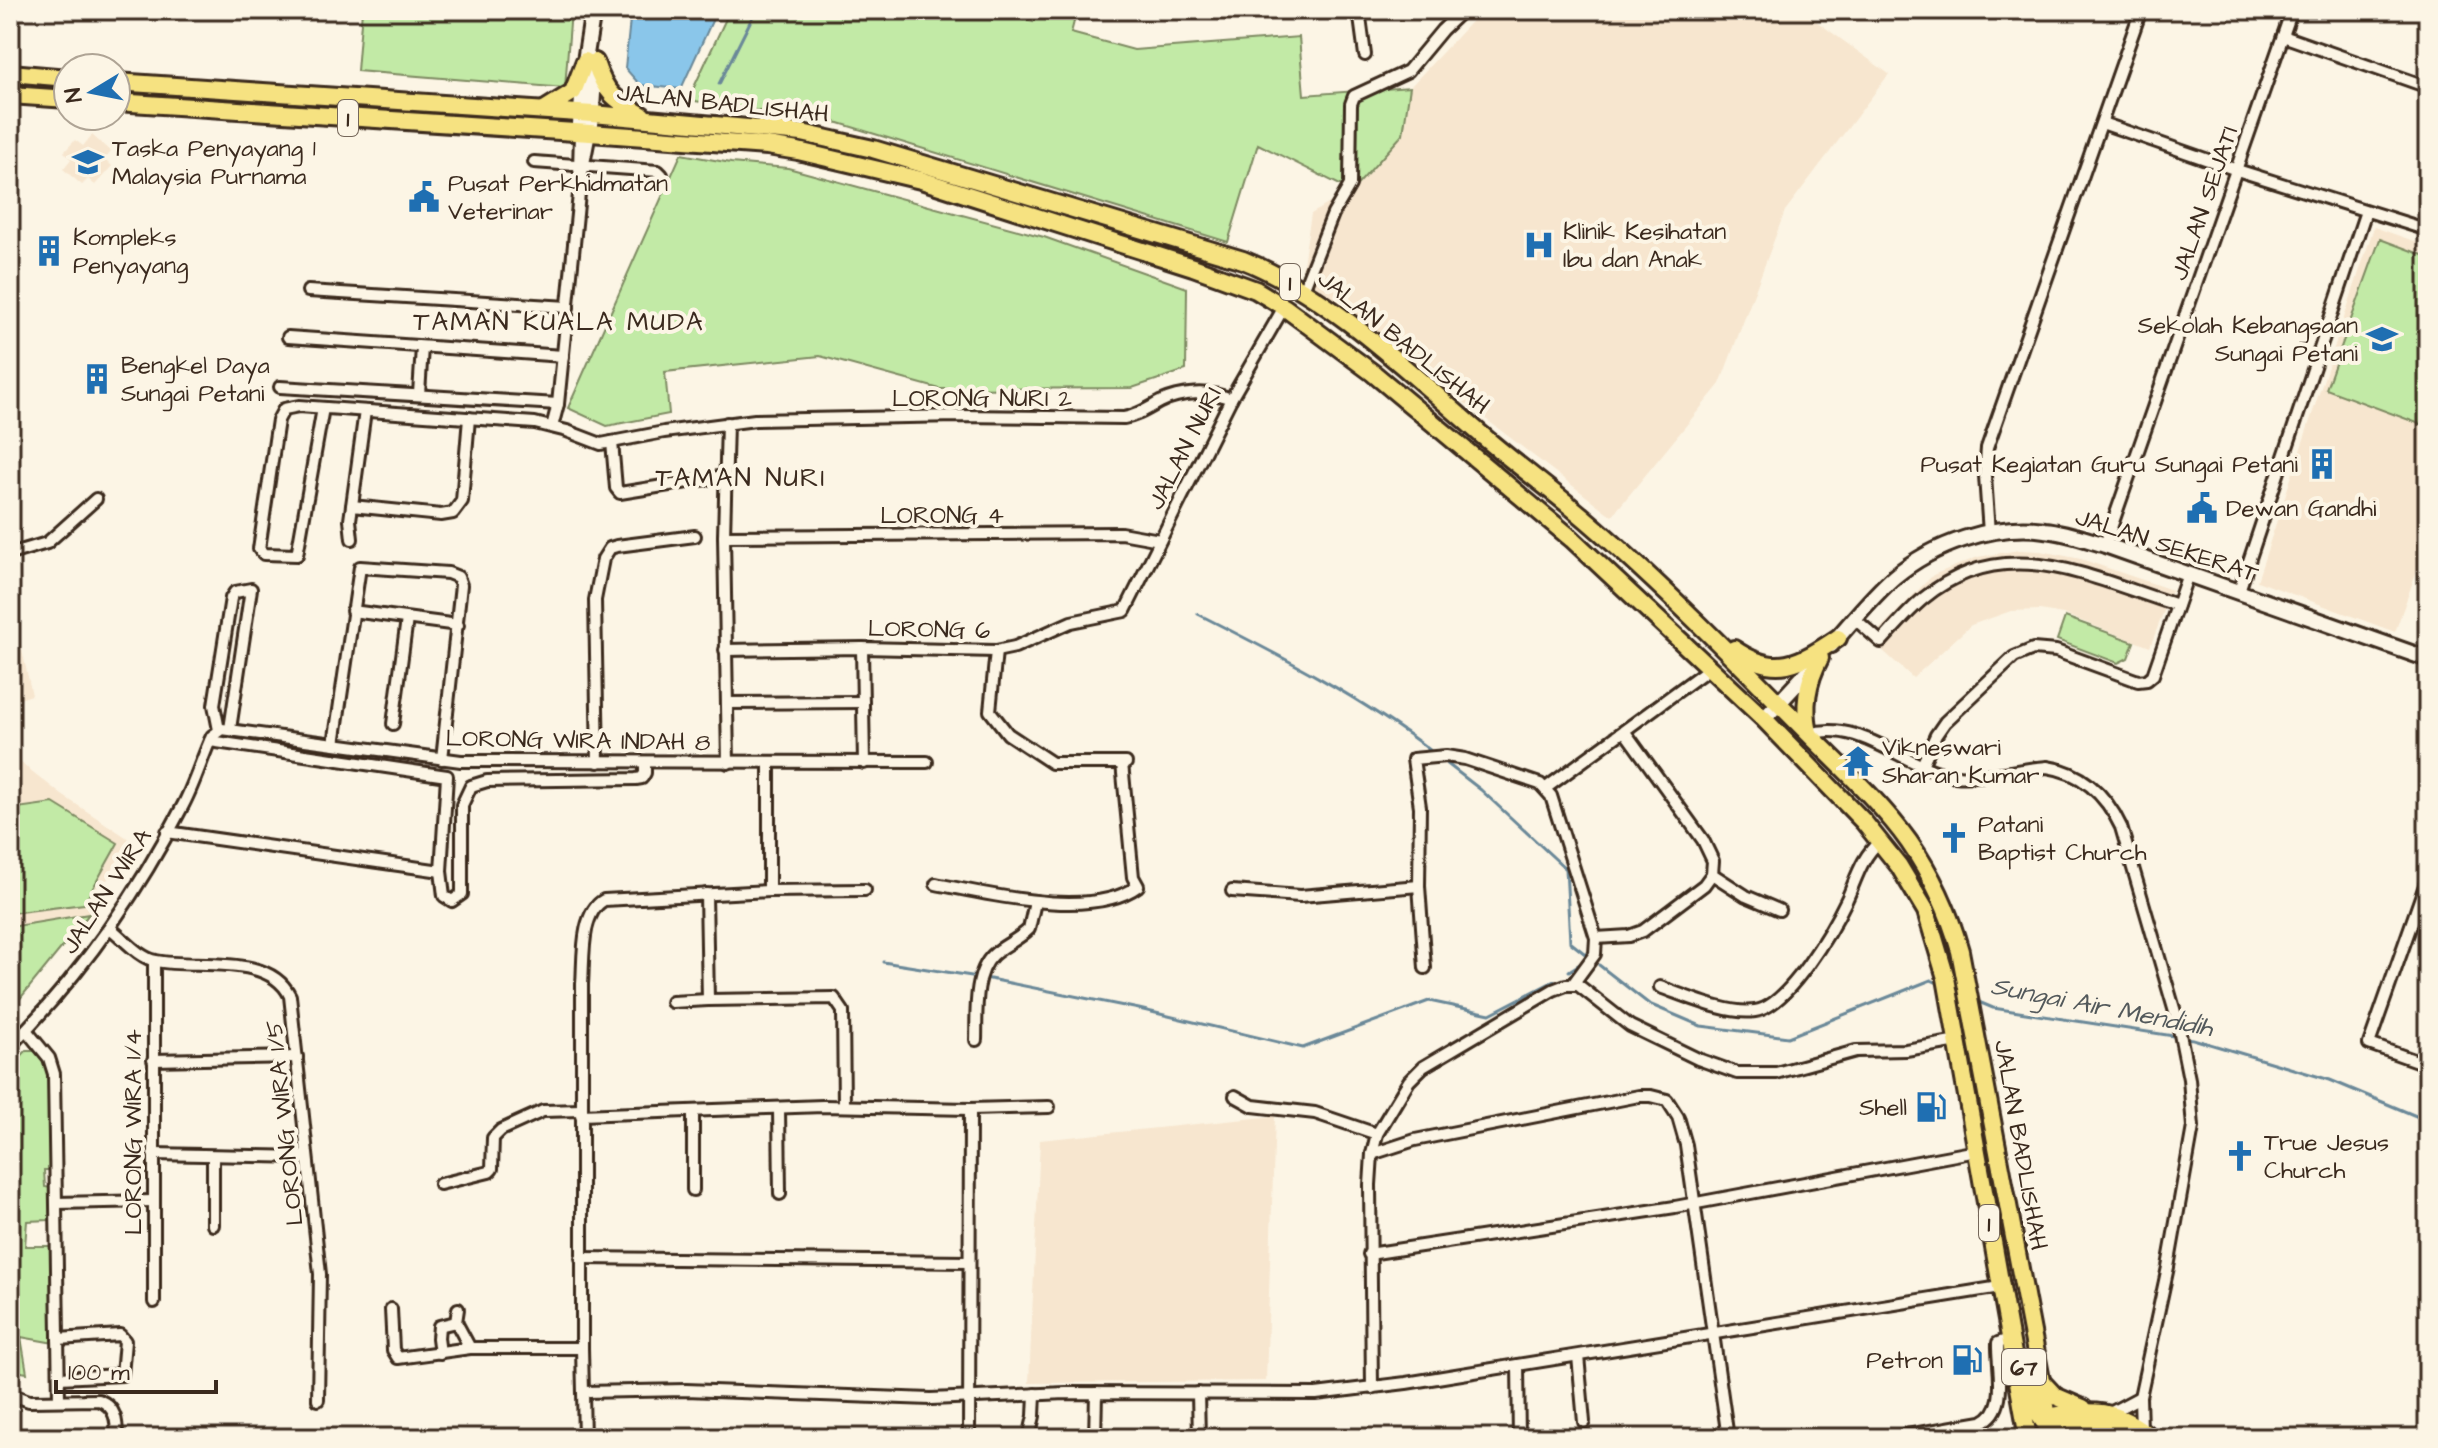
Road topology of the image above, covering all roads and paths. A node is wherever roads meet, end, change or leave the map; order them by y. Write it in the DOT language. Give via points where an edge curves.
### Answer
graph roads {
  1 [pos="593,10"];
  2 [pos="1359,10"];
  3 [pos="1463,10"];
  4 [pos="2141,10"];
  5 [pos="2292,10"];
  6 [pos="2283,36"];
  7 [pos="1365,55"];
  8 [pos="590,62"];
  9 [pos="10,73"];
  10 [pos="52,77"];
  11 [pos="132,83"];
  12 [pos="2428,87"];
  13 [pos="12,96"];
  14 [pos="52,98"];
  15 [pos="132,103"];
  16 [pos="542,110"];
  17 [pos="587,113"];
  18 [pos="649,119"];
  19 [pos="2102,123"];
  20 [pos="585,133"];
  21 [pos="534,162"];
  22 [pos="582,166"];
  23 [pos="2237,170"];
  24 [pos="923,172"];
  25 [pos="662,175"];
  26 [pos="2366,211"];
  27 [pos="2428,230"];
  28 [pos="1303,290"];
  29 [pos="308,291"];
  30 [pos="568,307"];
  31 [pos="1284,307"];
  32 [pos="288,337"];
  33 [pos="422,347"];
  34 [pos="563,356"];
  35 [pos="280,387"];
  36 [pos="419,394"];
  37 [pos="1231,399"];
  38 [pos="558,404"];
  39 [pos="323,408"];
  40 [pos="365,411"];
  41 [pos="469,418"];
  42 [pos="727,423"];
  43 [pos="552,427"];
  44 [pos="612,442"];
  45 [pos="725,476"];
  46 [pos="96,499"];
  47 [pos="352,506"];
  48 [pos="1989,533"];
  49 [pos="695,536"];
  50 [pos="724,536"];
  51 [pos="352,539"];
  52 [pos="1160,540"];
  53 [pos="2105,545"];
  54 [pos="10,554"];
  55 [pos="2188,574"];
  56 [pos="2239,591"];
  57 [pos="2177,605"];
  58 [pos="352,611"];
  59 [pos="1125,611"];
  60 [pos="407,619"];
  61 [pos="1855,619"];
  62 [pos="1697,622"];
  63 [pos="458,625"];
  64 [pos="1838,638"];
  65 [pos="862,648"];
  66 [pos="725,650"];
  67 [pos="996,651"];
  68 [pos="1820,658"];
  69 [pos="2428,659"];
  70 [pos="1711,667"];
  71 [pos="863,702"];
  72 [pos="727,703"];
  73 [pos="1779,703"];
  74 [pos="1764,719"];
  75 [pos="393,724"];
  76 [pos="224,729"];
  77 [pos="1625,732"];
  78 [pos="1809,734"];
  79 [pos="210,741"];
  80 [pos="334,744"];
  81 [pos="446,759"];
  82 [pos="598,762"];
  83 [pos="645,762"];
  84 [pos="927,762"];
  85 [pos="728,763"];
  86 [pos="769,763"];
  87 [pos="864,763"];
  88 [pos="1922,765"];
  89 [pos="447,776"];
  90 [pos="1546,788"];
  91 [pos="167,832"];
  92 [pos="1880,841"];
  93 [pos="441,871"];
  94 [pos="1712,874"];
  95 [pos="2428,877"];
  96 [pos="936,884"];
  97 [pos="1419,886"];
  98 [pos="865,890"];
  99 [pos="769,891"];
  100 [pos="1232,891"];
  101 [pos="706,894"];
  102 [pos="1035,902"];
  103 [pos="1779,910"];
  104 [pos="110,928"];
  105 [pos="1596,938"];
  106 [pos="154,961"];
  107 [pos="1425,968"];
  108 [pos="1573,984"];
  109 [pos="1660,987"];
  110 [pos="708,1000"];
  111 [pos="672,1002"];
  112 [pos="26,1030"];
  113 [pos="976,1040"];
  114 [pos="1958,1041"];
  115 [pos="10,1046"];
  116 [pos="297,1057"];
  117 [pos="153,1060"];
  118 [pos="2428,1065"];
  119 [pos="1235,1096"];
  120 [pos="844,1106"];
  121 [pos="1049,1107"];
  122 [pos="779,1108"];
  123 [pos="970,1109"];
  124 [pos="693,1112"];
  125 [pos="581,1113"];
  126 [pos="1377,1134"];
  127 [pos="1977,1151"];
  128 [pos="153,1154"];
  129 [pos="1372,1154"];
  130 [pos="213,1156"];
  131 [pos="306,1157"];
  132 [pos="440,1184"];
  133 [pos="693,1190"];
  134 [pos="780,1194"];
  135 [pos="153,1201"];
  136 [pos="1695,1202"];
  137 [pos="56,1203"];
  138 [pos="213,1225"];
  139 [pos="1369,1254"];
  140 [pos="581,1258"];
  141 [pos="969,1262"];
  142 [pos="2000,1287"];
  143 [pos="154,1302"];
  144 [pos="391,1309"];
  145 [pos="458,1309"];
  146 [pos="2004,1311"];
  147 [pos="456,1322"];
  148 [pos="1715,1334"];
  149 [pos="58,1339"];
  150 [pos="2009,1339"];
  151 [pos="470,1348"];
  152 [pos="582,1348"];
  153 [pos="440,1353"];
  154 [pos="1578,1356"];
  155 [pos="1518,1365"];
  156 [pos="59,1378"];
  157 [pos="2039,1379"];
  158 [pos="1372,1388"];
  159 [pos="583,1392"];
  160 [pos="1096,1393"];
  161 [pos="1198,1393"];
  162 [pos="10,1394"];
  163 [pos="1035,1394"];
  164 [pos="2140,1397"];
  165 [pos="969,1398"];
  166 [pos="59,1400"];
  167 [pos="318,1400"];
  168 [pos="2109,1414"];
  169 [pos="2091,1417"];
  170 [pos="1584,1422"];
  171 [pos="2047,1429"];
  172 [pos="2140,1435"];
  173 [pos="117,1438"];
  174 [pos="584,1438"];
  175 [pos="969,1438"];
  176 [pos="1029,1438"];
  177 [pos="1095,1438"];
  178 [pos="1199,1438"];
  179 [pos="1519,1438"];
  180 [pos="1728,1438"];
  181 [pos="1890,1438"];
  182 [pos="2028,1438"];
  183 [pos="2075,1438"];
  1 -- 8 [label="street"];
  2 -- 7 [label="street"];
  3 -- 28 [label="street" via="1408,71 1354,96 1350,185"];
  4 -- 19 [label="street"];
  5 -- 6 [label="street, JALAN SEJATI"];
  6 -- 12 [label="street"];
  6 -- 23 [label="street, JALAN SEJATI"];
  8 -- 16 [label="main road" via="573,92"];
  8 -- 17 [label="street"];
  8 -- 18 [label="main road" via="614,98"];
  9 -- 10 [label="main road"];
  11 -- 16 [label="main road, JALAN BADLISHAH / 1"];
  13 -- 14 [label="main road"];
  15 -- 20 [label="main road, JALAN BADLISHAH / 1"];
  16 -- 17 [label="main road, JALAN BADLISHAH / 1"];
  17 -- 18 [label="main road, JALAN BADLISHAH / 1"];
  17 -- 20 [label="street"];
  18 -- 24 [label="main road, JALAN BADLISHAH / 1" via="842,140"];
  19 -- 23 [label="street"];
  19 -- 48 [label="street" via="1987,448"];
  20 -- 22 [label="street"];
  20 -- 24 [label="main road, JALAN BADLISHAH / 1" via="767,146"];
  21 -- 22 [label="street"];
  22 -- 25 [label="street"];
  22 -- 30 [label="street"];
  23 -- 26 [label="street"];
  23 -- 53 [label="street, JALAN SEJATI"];
  24 -- 28 [label="main road, JALAN BADLISHAH / 1" via="1243,260"];
  24 -- 31 [label="main road, JALAN BADLISHAH / 1" via="1256,290"];
  26 -- 27 [label="street"];
  26 -- 56 [label="street"];
  28 -- 62 [label="main road, JALAN BADLISHAH / 1" via="1588,522"];
  29 -- 30 [label="street"];
  30 -- 34 [label="street"];
  31 -- 37 [label="street, JALAN NURI"];
  31 -- 70 [label="main road, JALAN BADLISHAH / 1" via="1373,373 1572,539"];
  32 -- 33 [label="street"];
  33 -- 34 [label="street"];
  33 -- 36 [label="street"];
  34 -- 38 [label="street"];
  35 -- 36 [label="street"];
  36 -- 38 [label="street"];
  37 -- 42 [label="street, LORONG NURI 2" via="1177,396 1124,418 958,416"];
  37 -- 52 [label="street, JALAN NURI"];
  38 -- 43 [label="street"];
  39 -- 39 [label="street, LORONG NURI 2" via="297,555 264,554 259,549 280,413 291,407"];
  39 -- 40 [label="street, LORONG NURI 2"];
  40 -- 41 [label="street, LORONG NURI 2"];
  40 -- 47 [label="street"];
  41 -- 43 [label="street, LORONG NURI 2"];
  41 -- 47 [label="street" via="462,501 456,510 441,515"];
  42 -- 44 [label="street, LORONG NURI 2"];
  42 -- 45 [label="street"];
  43 -- 44 [label="street, LORONG NURI 2" via="594,443"];
  44 -- 45 [label="street" via="620,493"];
  45 -- 50 [label="street"];
  46 -- 54 [label="street" via="47,543"];
  47 -- 51 [label="street"];
  48 -- 53 [label="street, JALAN SEKERAT" via="2045,530"];
  48 -- 61 [label="street, JALAN SEKERAT" via="1919,558"];
  49 -- 82 [label="street" via="617,546 603,559 595,617"];
  50 -- 52 [label="street, LORONG 4" via="1121,533"];
  50 -- 66 [label="street"];
  52 -- 59 [label="street, JALAN NURI"];
  53 -- 55 [label="street, JALAN SEKERAT"];
  55 -- 56 [label="street, JALAN SEKERAT"];
  55 -- 57 [label="street"];
  56 -- 69 [label="street, JALAN SEKERAT"];
  57 -- 61 [label="street" via="2069,568 2027,562 1985,568 1944,584 1881,642"];
  57 -- 88 [label="street" via="2147,680 2048,649 2023,652 1945,722"];
  58 -- 60 [label="street"];
  58 -- 63 [label="street" via="364,565 448,573 460,580"];
  58 -- 80 [label="street"];
  59 -- 67 [label="street, LORONG 6" via="1071,622"];
  60 -- 63 [label="street"];
  60 -- 75 [label="street"];
  61 -- 64 [label="street, JALAN SEKERAT"];
  62 -- 64 [label="main road" via="1746,657 1776,667 1813,655"];
  62 -- 73 [label="main road, JALAN BADLISHAH / 1"];
  63 -- 81 [label="street"];
  64 -- 68 [label="street, JALAN SEKERAT"];
  65 -- 66 [label="street, LORONG 6"];
  65 -- 67 [label="street, LORONG 6"];
  65 -- 71 [label="street"];
  66 -- 72 [label="street"];
  67 -- 102 [label="street" via="990,711 1008,734 1052,763 1124,763 1138,886 1118,898"];
  68 -- 73 [label="street, JALAN SEKERAT"];
  68 -- 78 [label="main road" via="1806,701"];
  70 -- 74 [label="main road, JALAN BADLISHAH / 1"];
  70 -- 77 [label="street"];
  71 -- 72 [label="street"];
  71 -- 87 [label="street"];
  72 -- 85 [label="street"];
  73 -- 74 [label="street, JALAN SEKERAT"];
  73 -- 78 [label="main road, JALAN BADLISHAH / 1"];
  74 -- 92 [label="main road, JALAN BADLISHAH / 1"];
  76 -- 76 [label="street" via="251,589 231,598 214,709"];
  76 -- 79 [label="street, JALAN WIRA"];
  76 -- 80 [label="street, LORONG WIRA INDAH 8"];
  77 -- 90 [label="street"];
  77 -- 94 [label="street" via="1703,840 1713,861"];
  78 -- 88 [label="street" via="1851,734"];
  78 -- 157 [label="main road, JALAN BADLISHAH / 1" via="1910,843 1950,918"];
  79 -- 89 [label="street"];
  79 -- 91 [label="street, JALAN WIRA"];
  80 -- 81 [label="street, LORONG WIRA INDAH 8"];
  81 -- 82 [label="street, LORONG WIRA INDAH 8"];
  81 -- 89 [label="street"];
  82 -- 83 [label="street, LORONG WIRA INDAH 8"];
  83 -- 85 [label="street, LORONG WIRA INDAH 8"];
  83 -- 93 [label="street" via="645,773 636,779 487,781 471,786 462,805 461,897 452,901 444,896"];
  84 -- 87 [label="street, LORONG WIRA INDAH 8"];
  85 -- 86 [label="street, LORONG WIRA INDAH 8"];
  86 -- 87 [label="street, LORONG WIRA INDAH 8"];
  86 -- 99 [label="street"];
  88 -- 164 [label="street" via="1959,776 2062,769 2097,792 2121,827 2177,1019 2191,1095 2191,1143"];
  89 -- 93 [label="street"];
  90 -- 97 [label="street" via="1465,759 1413,759 1420,807"];
  90 -- 105 [label="street"];
  91 -- 93 [label="street"];
  91 -- 104 [label="street, JALAN WIRA"];
  92 -- 109 [label="street" via="1860,863 1824,942 1767,1008 1754,1012 1717,1006"];
  92 -- 114 [label="main road, JALAN BADLISHAH / 1" via="1926,911"];
  94 -- 103 [label="street"];
  94 -- 105 [label="street" via="1643,931"];
  95 -- 118 [label="street" via="2369,1044"];
  96 -- 102 [label="street"];
  97 -- 100 [label="street" via="1300,896"];
  97 -- 107 [label="street"];
  98 -- 99 [label="street"];
  99 -- 101 [label="street"];
  101 -- 110 [label="street"];
  101 -- 125 [label="street" via="604,900 593,908 584,961"];
  102 -- 113 [label="street" via="1029,929 990,958 982,978"];
  104 -- 106 [label="street"];
  104 -- 112 [label="street, JALAN WIRA"];
  105 -- 108 [label="street" via="1595,954"];
  106 -- 116 [label="street, LORONG WIRA 1/5" via="226,964 273,975 290,996"];
  106 -- 117 [label="street, LORONG WIRA 1/4"];
  108 -- 114 [label="street" via="1630,1026 1737,1073 1776,1073 1856,1051"];
  108 -- 126 [label="street" via="1553,990 1433,1059 1409,1081"];
  110 -- 111 [label="street"];
  110 -- 120 [label="street" via="834,998 843,1011"];
  112 -- 115 [label="street, JALAN WIRA"];
  112 -- 137 [label="street" via="52,1065"];
  114 -- 127 [label="main road, JALAN BADLISHAH / 1"];
  116 -- 117 [label="street"];
  116 -- 131 [label="street, LORONG WIRA 1/5"];
  117 -- 128 [label="street, LORONG WIRA 1/4"];
  119 -- 126 [label="street" via="1253,1106 1315,1113"];
  120 -- 122 [label="street"];
  120 -- 123 [label="street"];
  121 -- 123 [label="street"];
  122 -- 124 [label="street"];
  122 -- 134 [label="street"];
  123 -- 141 [label="street"];
  124 -- 125 [label="street"];
  124 -- 133 [label="street"];
  125 -- 132 [label="street" via="543,1111 501,1130 493,1138 489,1172"];
  125 -- 140 [label="street"];
  126 -- 129 [label="street"];
  127 -- 136 [label="street"];
  127 -- 142 [label="main road, JALAN BADLISHAH / 1"];
  128 -- 130 [label="street"];
  128 -- 135 [label="street, LORONG WIRA 1/4"];
  129 -- 136 [label="street" via="1415,1140 1651,1096 1667,1100 1678,1117"];
  129 -- 139 [label="street"];
  130 -- 131 [label="street"];
  130 -- 138 [label="street"];
  131 -- 167 [label="street, LORONG WIRA 1/5" via="320,1274"];
  135 -- 137 [label="street"];
  135 -- 143 [label="street, LORONG WIRA 1/4"];
  136 -- 139 [label="street"];
  136 -- 148 [label="street"];
  137 -- 149 [label="street"];
  139 -- 158 [label="street"];
  140 -- 141 [label="street"];
  140 -- 152 [label="street"];
  141 -- 165 [label="street"];
  142 -- 146 [label="main road, JALAN BADLISHAH / 1"];
  142 -- 148 [label="street"];
  144 -- 153 [label="street" via="395,1356"];
  145 -- 147 [label="street"];
  146 -- 150 [label="main road, JALAN BADLISHAH / 1"];
  146 -- 171 [label="main road, 67" via="2016,1331 2032,1401"];
  147 -- 151 [label="street"];
  147 -- 153 [label="street" via="439,1326"];
  148 -- 154 [label="street"];
  148 -- 180 [label="street"];
  149 -- 156 [label="street"];
  149 -- 156 [label="street" via="120,1335 125,1341 122,1375"];
  150 -- 181 [label="street" via="1998,1343 1999,1394 1991,1418"];
  150 -- 182 [label="main road, JALAN BADLISHAH / 1"];
  151 -- 152 [label="street"];
  151 -- 153 [label="street"];
  152 -- 159 [label="street"];
  154 -- 155 [label="street"];
  154 -- 170 [label="street"];
  155 -- 158 [label="street"];
  155 -- 179 [label="street"];
  156 -- 166 [label="street"];
  157 -- 169 [label="main road" via="2055,1396"];
  157 -- 171 [label="main road, JALAN BADLISHAH / 1"];
  158 -- 161 [label="street" via="1316,1394"];
  159 -- 165 [label="street"];
  159 -- 174 [label="street"];
  160 -- 161 [label="street"];
  160 -- 163 [label="street"];
  160 -- 177 [label="street"];
  161 -- 178 [label="street"];
  162 -- 166 [label="street" via="29,1401"];
  163 -- 165 [label="street"];
  163 -- 176 [label="street"];
  164 -- 168 [label="street"];
  164 -- 172 [label="street"];
  165 -- 175 [label="street"];
  166 -- 173 [label="street" via="105,1403 111,1407"];
  168 -- 169 [label="main road"];
  168 -- 172 [label="main road"];
  169 -- 171 [label="main road"];
  169 -- 172 [label="main road"];
  169 -- 183 [label="main road"];
}
